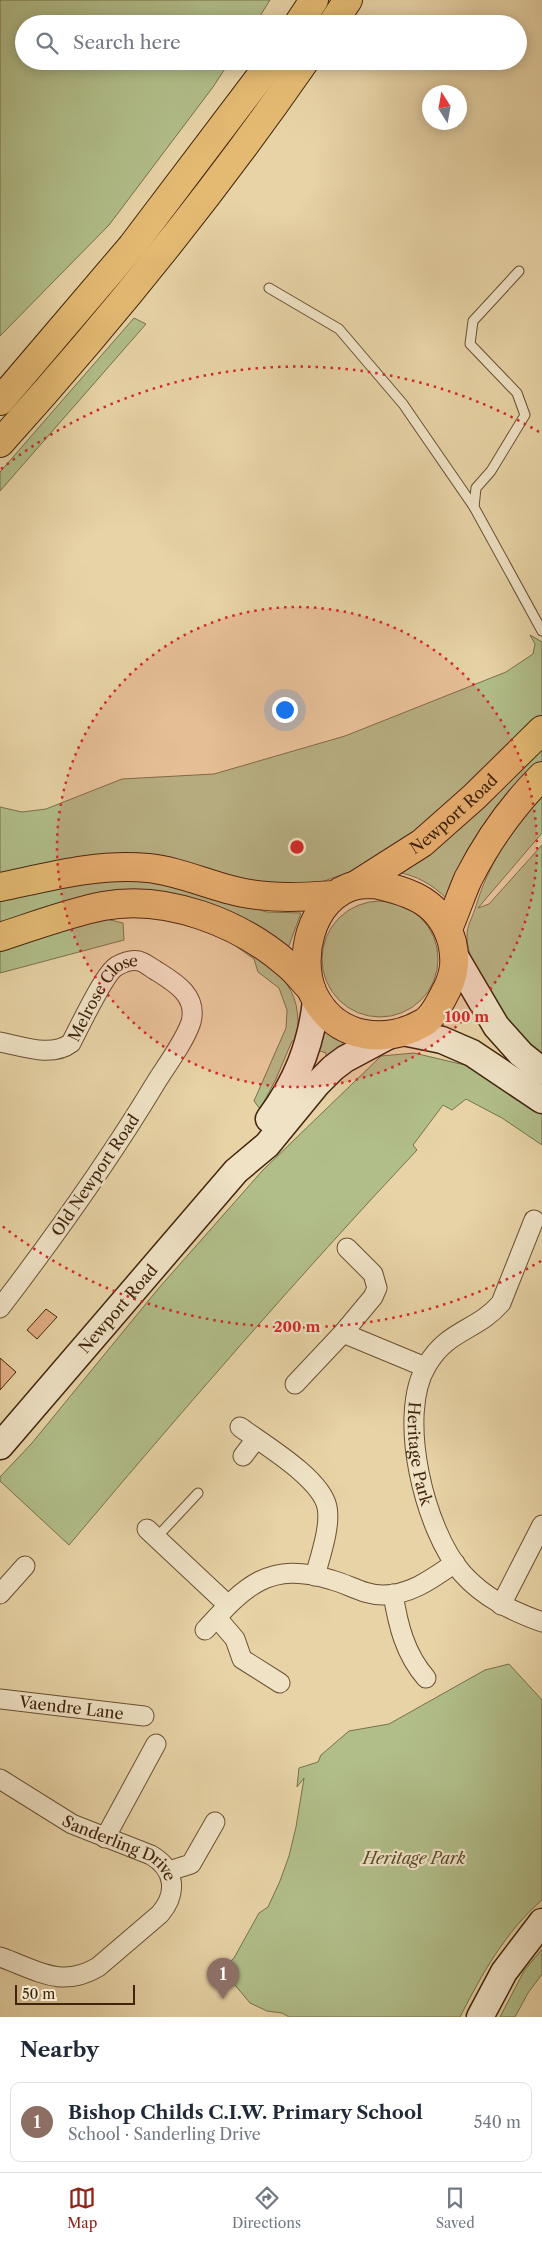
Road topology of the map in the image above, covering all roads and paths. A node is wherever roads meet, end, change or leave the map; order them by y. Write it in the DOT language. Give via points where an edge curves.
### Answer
graph roads {
  1 [pos="314,0"];
  2 [pos="348,0"];
  3 [pos="304,15"];
  4 [pos="338,15"];
  5 [pos="265,70"];
  6 [pos="298,70"];
  7 [pos="519,271"];
  8 [pos="269,288"];
  9 [pos="0,401"];
  10 [pos="0,443"];
  11 [pos="474,507"];
  12 [pos="542,631"];
  13 [pos="542,730"];
  14 [pos="542,776"];
  15 [pos="0,887"];
  16 [pos="346,890"];
  17 [pos="448,929"];
  18 [pos="0,937"];
  19 [pos="456,958"];
  20 [pos="314,995"];
  21 [pos="396,1034"];
  22 [pos="183,1038"];
  23 [pos="0,1042"];
  24 [pos="542,1071"];
  25 [pos="542,1100"];
  26 [pos="236,1171"];
  27 [pos="534,1220"];
  28 [pos="347,1248"];
  29 [pos="0,1308"];
  30 [pos="343,1333"];
  31 [pos="425,1367"];
  32 [pos="295,1384"];
  33 [pos="240,1427"];
  34 [pos="256,1440"];
  35 [pos="0,1446"];
  36 [pos="243,1456"];
  37 [pos="198,1493"];
  38 [pos="542,1525"];
  39 [pos="151,1534"];
  40 [pos="455,1563"];
  41 [pos="25,1566"];
  42 [pos="315,1576"];
  43 [pos="0,1594"];
  44 [pos="393,1594"];
  45 [pos="501,1605"];
  46 [pos="217,1618"];
  47 [pos="542,1622"];
  48 [pos="426,1678"];
  49 [pos="280,1683"];
  50 [pos="0,1699"];
  51 [pos="144,1716"];
  52 [pos="156,1744"];
  53 [pos="0,1779"];
  54 [pos="215,1822"];
  55 [pos="105,1838"];
  56 [pos="169,1871"];
  57 [pos="542,1922"];
  58 [pos="0,1957"];
  59 [pos="480,2017"];
  1 -- 3 [label="main road"];
  2 -- 4 [label="main road"];
  5 -- 9 [label="main road" via="132,246"];
  6 -- 10 [label="main road" via="202,201 123,300"];
  7 -- 11 [label="lane" via="473,321 470,344 517,393 525,415 491,471 476,488"];
  8 -- 11 [label="lane" via="339,329 403,404"];
  11 -- 12 [label="lane"];
  13 -- 16 [label="main road, Newport Road" via="422,843"];
  14 -- 17 [label="main road, Newport Road" via="520,798 485,849"];
  15 -- 16 [label="main road" via="112,867 149,868 270,897 297,898"];
  16 -- 17 [label="main road" via="376,884 410,893 431,907"];
  16 -- 20 [label="main road" via="322,907 312,926 308,966"];
  17 -- 19 [label="main road"];
  18 -- 20 [label="main road" via="104,906 150,904 208,918 247,936 288,964"];
  19 -- 21 [label="main road" via="449,985 434,1012 425,1022"];
  19 -- 24 [label="main road" via="496,1026 521,1054"];
  20 -- 21 [label="main road" via="330,1019 348,1030 364,1035"];
  20 -- 26 [label="main road, Newport Road" via="312,1031 300,1069"];
  21 -- 25 [label="main road" via="428,1036 462,1048"];
  21 -- 26 [label="main road, Newport Road" via="333,1068 267,1145"];
  22 -- 23 [label="street, Melrose Close" via="191,1022 192,1008 188,996 178,985 140,961 128,961 115,966 71,1043 63,1049 51,1051"];
  22 -- 29 [label="street, Old Newport Road" via="110,1155"];
  26 -- 35 [label="main road, Newport Road"];
  27 -- 31 [label="street, Heritage Park" via="502,1303 479,1323 459,1331 445,1342"];
  28 -- 30 [label="street" via="374,1274 376,1288 373,1297"];
  30 -- 31 [label="street"];
  30 -- 32 [label="street"];
  31 -- 40 [label="street, Heritage Park" via="416,1400 414,1430 418,1470 432,1521"];
  33 -- 34 [label="street"];
  34 -- 36 [label="street"];
  34 -- 42 [label="street" via="318,1476 327,1520"];
  37 -- 39 [label="lane"];
  38 -- 45 [label="street"];
  39 -- 46 [label="street"];
  40 -- 44 [label="street" via="420,1587"];
  40 -- 45 [label="street, Heritage Park" via="485,1595"];
  41 -- 43 [label="street"];
  42 -- 44 [label="street" via="364,1593"];
  42 -- 46 [label="street" via="284,1573 272,1576 243,1590"];
  44 -- 48 [label="street" via="408,1650"];
  45 -- 47 [label="street, Heritage Park"];
  46 -- 49 [label="street" via="235,1639 242,1659"];
  50 -- 51 [label="street, Vaendre Lane"];
  52 -- 55 [label="street"];
  53 -- 55 [label="street, Sanderling Drive" via="72,1824"];
  54 -- 56 [label="street" via="191,1864"];
  55 -- 56 [label="street, Sanderling Drive" via="151,1855 162,1861"];
  56 -- 58 [label="street, Sanderling Drive" via="171,1894 168,1905 88,1974 57,1978"];
  57 -- 59 [label="main road" via="508,1966"];
}
